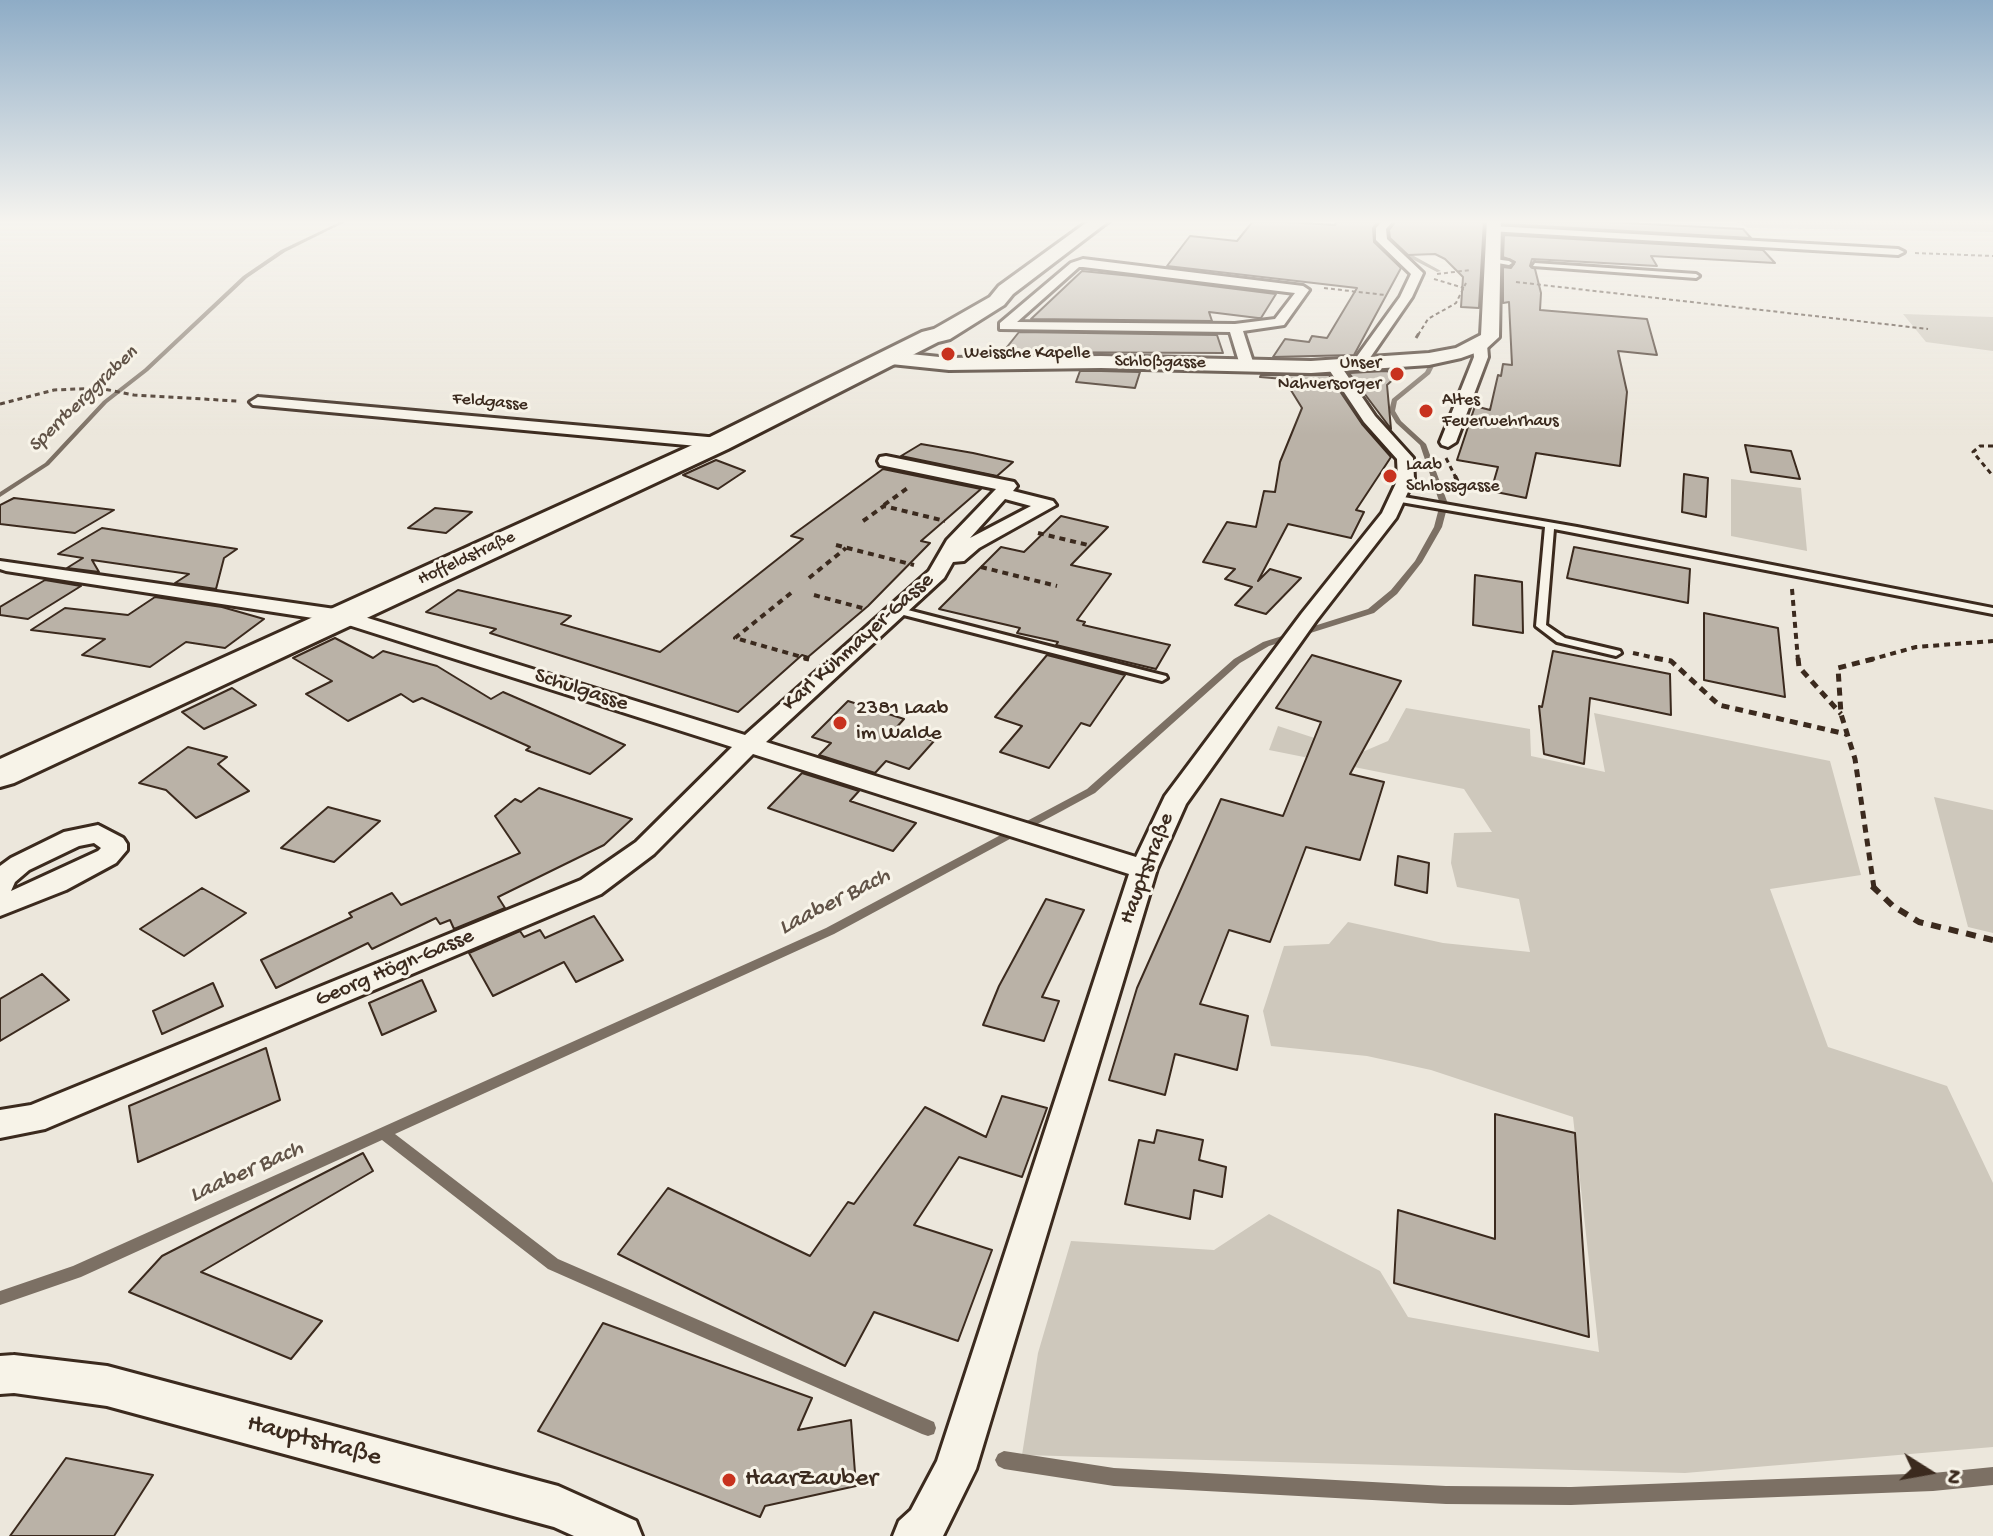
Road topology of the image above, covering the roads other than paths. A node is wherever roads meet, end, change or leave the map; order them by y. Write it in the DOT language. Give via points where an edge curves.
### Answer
graph roads {
  1 [pos="1005,292"];
  2 [pos="1044,292"];
  3 [pos="1302,292"];
  4 [pos="1408,292"];
  5 [pos="1494,292"];
  6 [pos="1235,328"];
  7 [pos="1480,345"];
  8 [pos="891,358"];
  9 [pos="1360,362"];
  10 [pos="1247,365"];
  11 [pos="1333,365"];
  12 [pos="258,402"];
  13 [pos="1448,442"];
  14 [pos="719,443"];
  15 [pos="886,461"];
  16 [pos="1001,493"];
  17 [pos="1398,499"];
  18 [pos="1550,527"];
  19 [pos="6,565"];
  20 [pos="943,569"];
  21 [pos="1993,611"];
  22 [pos="893,613"];
  23 [pos="342,616"];
  24 [pos="1616,653"];
  25 [pos="1162,678"];
  26 [pos="748,745"];
  27 [pos="0,774"];
  28 [pos="1144,869"];
  29 [pos="0,887"];
  30 [pos="0,906"];
  31 [pos="0,1124"];
  32 [pos="0,1375"];
  33 [pos="927,1532"];
  34 [pos="621,1536"];
  1 -- 8 [label="main road, Hoffeldstraße" via="942,334"];
  2 -- 6 [label="street" via="1005,326"];
  3 -- 6 [label="street" via="1279,322"];
  4 -- 9 [label="street"];
  5 -- 7 [label="street" via="1490,337"];
  6 -- 10 [label="street"];
  7 -- 9 [label="street" via="1414,360"];
  7 -- 13 [label="street" via="1481,357"];
  8 -- 10 [label="street, Schloßgasse" via="949,364"];
  8 -- 14 [label="main road, Hoffeldstraße"];
  9 -- 11 [label="street"];
  10 -- 11 [label="street, Schloßgasse"];
  11 -- 17 [label="street, Hauptstraße" via="1369,419 1405,458 1406,479"];
  12 -- 14 [label="street, Feldgasse"];
  14 -- 23 [label="main road, Hoffeldstraße"];
  15 -- 16 [label="street" via="1008,486"];
  16 -- 20 [label="street, Karl Kühmayer-Gasse" via="954,544"];
  16 -- 20 [label="street" via="1047,505 972,544"];
  17 -- 18 [label="lane"];
  17 -- 28 [label="street, Hauptstraße" via="1174,802"];
  18 -- 21 [label="lane"];
  18 -- 24 [label="lane" via="1541,626 1561,640"];
  19 -- 23 [label="street, Schulgasse"];
  20 -- 22 [label="street, Karl Kühmayer-Gasse"];
  22 -- 25 [label="lane"];
  22 -- 26 [label="street, Karl Kühmayer-Gasse"];
  23 -- 26 [label="street, Schulgasse"];
  23 -- 27 [label="main road, Hoffeldstraße"];
  26 -- 28 [label="street, Schulgasse"];
  26 -- 31 [label="street, Georg Högn-Gasse" via="645,848 591,887 33,1119"];
  28 -- 33 [label="street, Hauptstraße" via="955,1469"];
  29 -- 30 [label="street" via="20,864 73,838 98,834 114,844 107,857"];
  32 -- 34 [label="street, Hauptstraße" via="107,1386 558,1507"];
}
